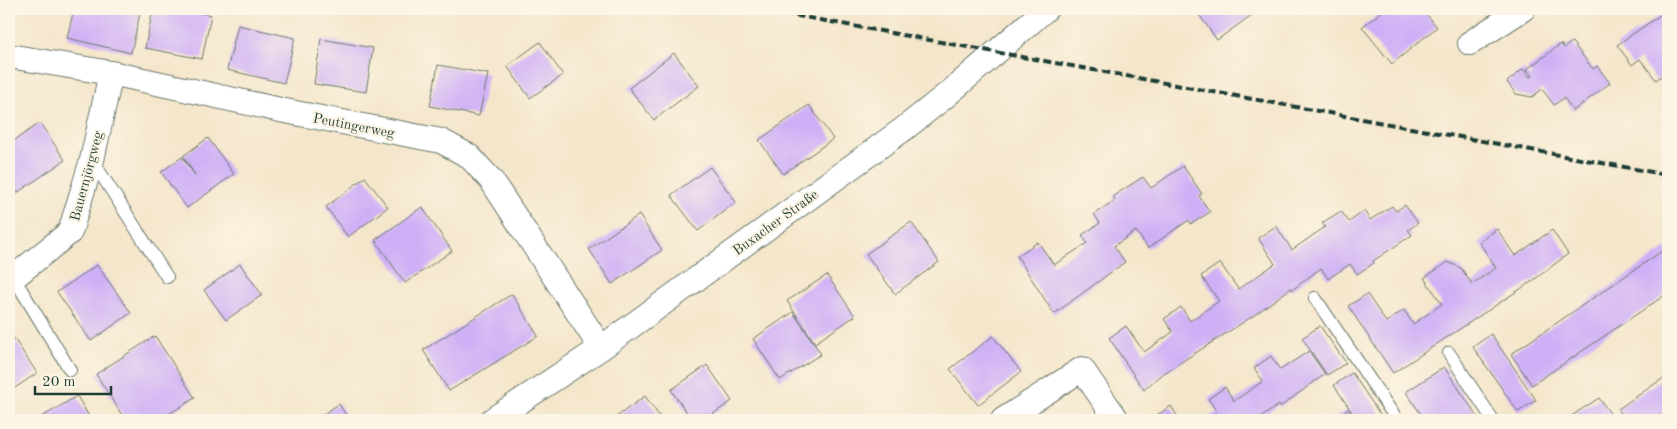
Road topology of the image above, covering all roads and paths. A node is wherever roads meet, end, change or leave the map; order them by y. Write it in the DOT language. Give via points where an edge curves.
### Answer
graph roads {
  1 [pos="1046,9"];
  2 [pos="1523,9"];
  3 [pos="1470,43"];
  4 [pos="9,56"];
  5 [pos="110,73"];
  6 [pos="92,160"];
  7 [pos="167,277"];
  8 [pos="11,279"];
  9 [pos="1315,298"];
  10 [pos="601,348"];
  11 [pos="1449,353"];
  12 [pos="70,370"];
  13 [pos="492,420"];
  14 [pos="1003,420"];
  15 [pos="1117,420"];
  16 [pos="1397,420"];
  17 [pos="1493,420"];
  1 -- 10 [label="street, Buxacher Straße" via="905,128"];
  2 -- 3 [label="street"];
  4 -- 5 [label="street, Peutingerweg"];
  5 -- 6 [label="street, Bauernjörgweg"];
  5 -- 10 [label="street, Peutingerweg" via="440,141 469,156 490,180"];
  6 -- 7 [label="lane"];
  6 -- 8 [label="street, Bauernjörgweg" via="70,232"];
  8 -- 12 [label="lane"];
  9 -- 16 [label="lane"];
  10 -- 13 [label="street, Buxacher Straße"];
  11 -- 17 [label="lane"];
  14 -- 15 [label="street" via="1082,368"];
}
